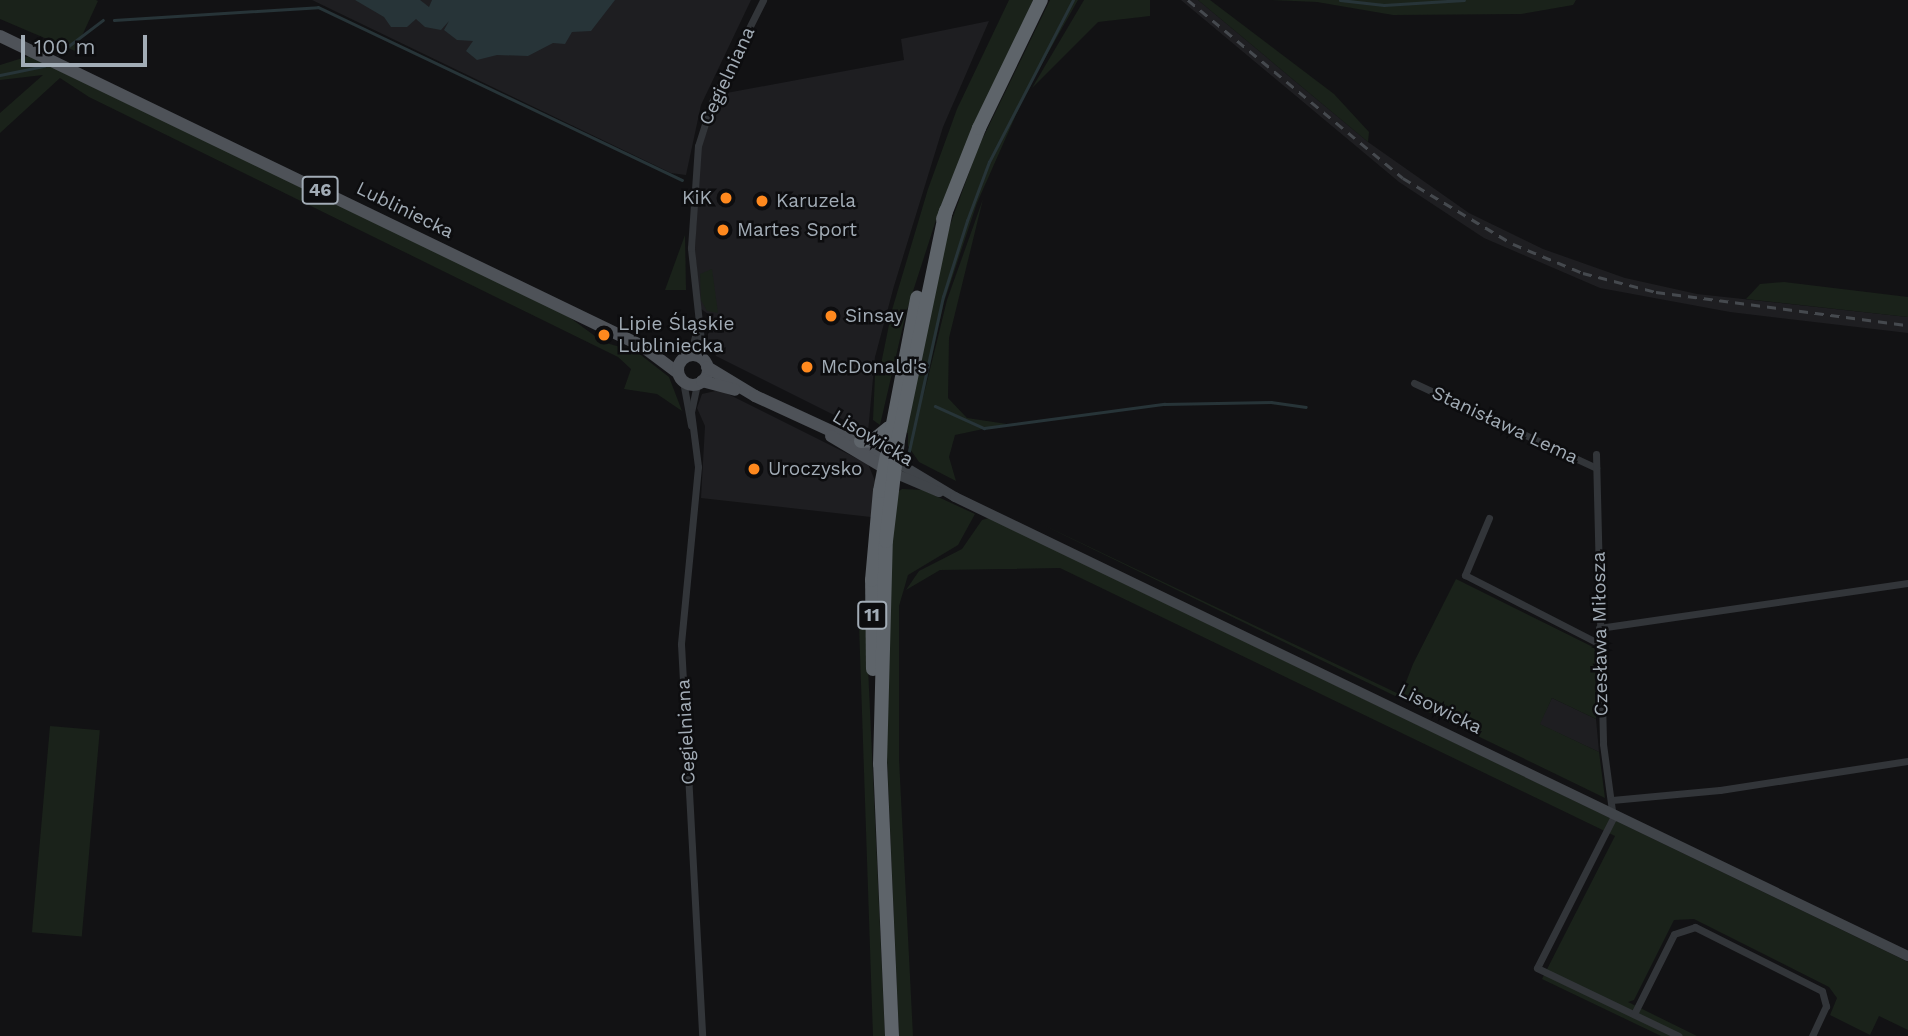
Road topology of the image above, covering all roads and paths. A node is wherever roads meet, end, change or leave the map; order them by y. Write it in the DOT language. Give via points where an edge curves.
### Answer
graph roads {
  1 [pos="763,0"];
  2 [pos="1041,0"];
  3 [pos="0,36"];
  4 [pos="946,211"];
  5 [pos="699,320"];
  6 [pos="642,346"];
  7 [pos="688,356"];
  8 [pos="705,363"];
  9 [pos="681,377"];
  10 [pos="700,383"];
  11 [pos="1414,383"];
  12 [pos="755,396"];
  13 [pos="812,424"];
  14 [pos="889,428"];
  15 [pos="693,429"];
  16 [pos="861,441"];
  17 [pos="1596,454"];
  18 [pos="889,463"];
  19 [pos="1597,468"];
  20 [pos="1489,518"];
  21 [pos="1908,583"];
  22 [pos="1600,628"];
  23 [pos="1600,644"];
  24 [pos="1908,761"];
  25 [pos="1612,800"];
  26 [pos="1613,813"];
  27 [pos="1908,956"];
  28 [pos="1634,1014"];
  29 [pos="702,1036"];
  30 [pos="892,1036"];
  31 [pos="1679,1036"];
  32 [pos="1812,1036"];
  1 -- 5 [label="street, Cegielniana" via="699,137 691,248"];
  2 -- 4 [label="highway, 11" via="992,98"];
  3 -- 6 [label="main road, Lubliniecka / 46"];
  4 -- 14 [label="highway, 11" via="911,319"];
  4 -- 18 [label="highway, 11"];
  5 -- 7 [label="street, Cegielniana"];
  5 -- 8 [label="street, Cegielniana"];
  6 -- 7 [label="main road, Lubliniecka / 46"];
  6 -- 9 [label="main road, Lubliniecka / 46"];
  7 -- 8 [label="main road, 46"];
  7 -- 9 [label="main road"];
  8 -- 10 [label="main road"];
  8 -- 12 [label="main road, Lisowicka / 46"];
  9 -- 10 [label="main road, 46"];
  9 -- 15 [label="street, Cegielniana"];
  10 -- 12 [label="main road, Lisowicka / 46"];
  10 -- 15 [label="street, Cegielniana" via="692,405"];
  11 -- 19 [label="street, Stanisława Lema"];
  12 -- 13 [label="main road, Lisowicka / 46"];
  13 -- 16 [label="main road, Lisowicka / 46"];
  13 -- 18 [label="main road, Lisowicka / 46"];
  14 -- 16 [label="highway" via="874,440"];
  14 -- 18 [label="highway, 11"];
  15 -- 29 [label="street, Cegielniana" via="698,467 681,644"];
  16 -- 18 [label="main road, Lisowicka / 46"];
  17 -- 19 [label="street, Czesława Miłosza"];
  18 -- 26 [label="main road, Lisowicka"];
  18 -- 30 [label="highway, 11" via="880,764"];
  19 -- 22 [label="street, Czesława Miłosza"];
  20 -- 23 [label="street" via="1465,575"];
  21 -- 22 [label="street"];
  22 -- 23 [label="street, Czesława Miłosza"];
  23 -- 25 [label="street, Czesława Miłosza" via="1603,754"];
  24 -- 25 [label="street" via="1720,790"];
  25 -- 26 [label="street, Czesława Miłosza"];
  26 -- 27 [label="main road, Lisowicka"];
  26 -- 28 [label="street" via="1611,828 1537,968"];
  28 -- 31 [label="street"];
  28 -- 32 [label="street" via="1674,934 1695,927 1822,991 1826,1006"];
}
